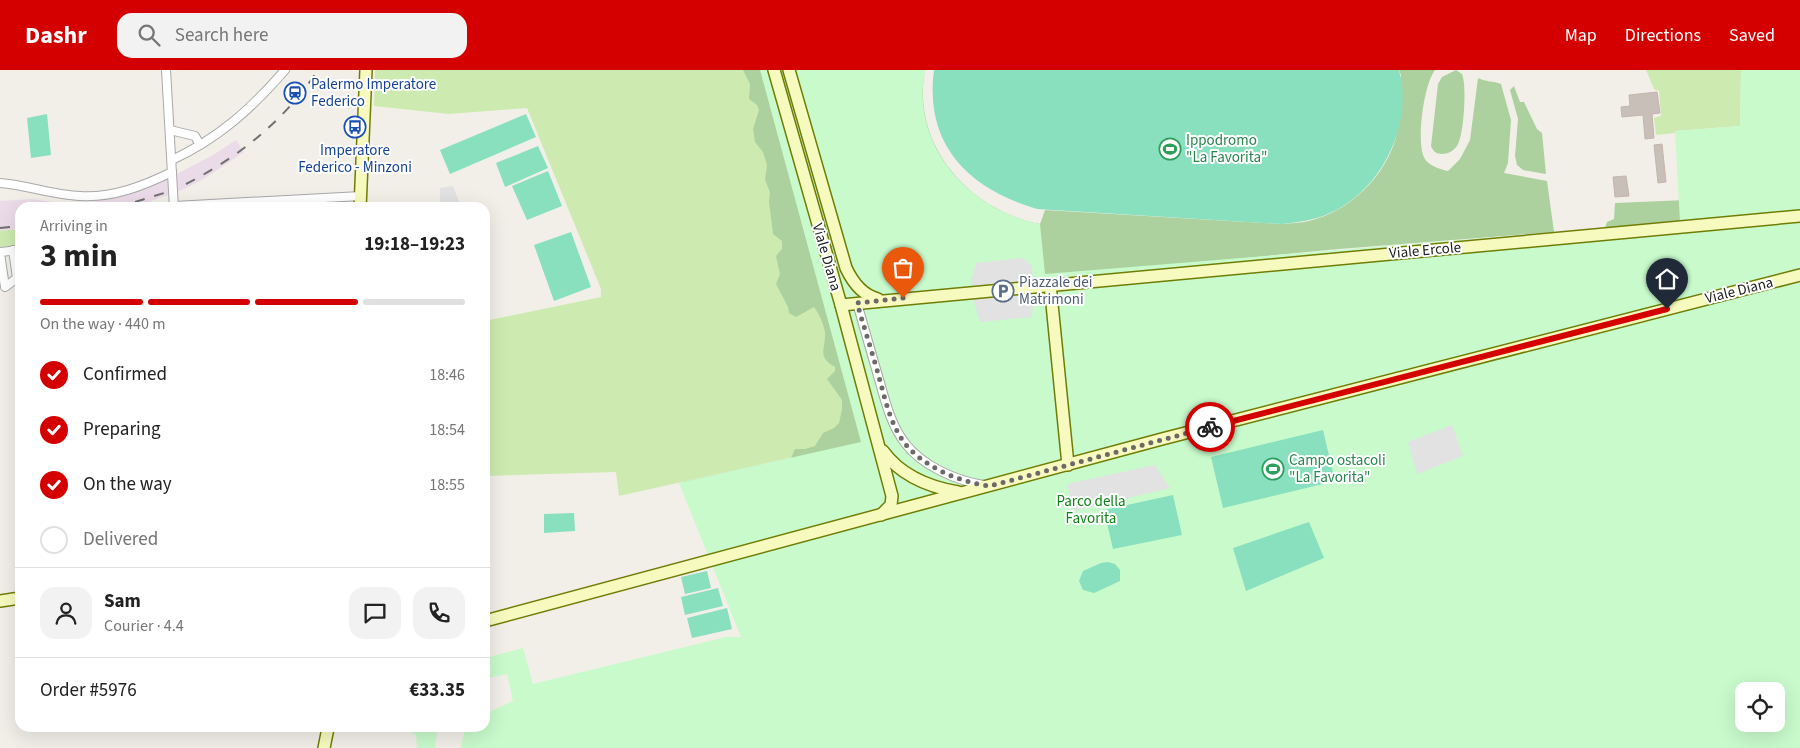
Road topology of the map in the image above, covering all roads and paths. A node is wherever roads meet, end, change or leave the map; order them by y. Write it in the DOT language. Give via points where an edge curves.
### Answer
graph roads {
  1 [pos="166,70"];
  2 [pos="284,70"];
  3 [pos="366,70"];
  4 [pos="774,70"];
  5 [pos="789,70"];
  6 [pos="170,130"];
  7 [pos="200,145"];
  8 [pos="172,160"];
  9 [pos="172,172"];
  10 [pos="0,183"];
  11 [pos="174,202"];
  12 [pos="361,202"];
  13 [pos="1800,216"];
  14 [pos="15,250"];
  15 [pos="0,252"];
  16 [pos="1800,275"];
  17 [pos="15,282"];
  18 [pos="1050,284"];
  19 [pos="885,300"];
  20 [pos="857,303"];
  21 [pos="841,305"];
  22 [pos="879,446"];
  23 [pos="1068,465"];
  24 [pos="990,486"];
  25 [pos="963,493"];
  26 [pos="879,516"];
  27 [pos="15,599"];
  28 [pos="0,601"];
  29 [pos="490,620"];
  30 [pos="327,732"];
  31 [pos="324,748"];
  1 -- 6 [label="street"];
  2 -- 7 [label="street" via="258,101 223,131"];
  3 -- 12 [label="street"];
  4 -- 21 [label="street, Viale Diana"];
  5 -- 19 [label="street, Viale Diana" via="846,268 861,290"];
  6 -- 7 [label="street" via="195,136"];
  6 -- 8 [label="street"];
  7 -- 8 [label="street"];
  8 -- 9 [label="street"];
  9 -- 10 [label="street" via="138,187 95,196 60,194"];
  9 -- 11 [label="street"];
  13 -- 18 [label="street, Viale Ercole"];
  14 -- 15 [label="street"];
  15 -- 17 [label="street" via="5,287"];
  16 -- 23 [label="street, Viale Diana"];
  18 -- 19 [label="street, Viale Ercole"];
  18 -- 23 [label="street"];
  19 -- 20 [label="street, Viale Ercole"];
  20 -- 21 [label="street, Viale Ercole"];
  20 -- 24 [label="street, Viale Diana" via="887,405 904,442 919,458 932,465 974,483"];
  21 -- 22 [label="street, Viale Diana"];
  22 -- 25 [label="street, Viale Diana" via="909,476 934,487"];
  22 -- 26 [label="street, Viale Diana" via="892,501 888,510"];
  23 -- 24 [label="street, Viale Diana"];
  24 -- 25 [label="street, Viale Diana"];
  25 -- 26 [label="street, Viale Diana"];
  26 -- 29 [label="street"];
  27 -- 28 [label="street"];
  30 -- 31 [label="street"];
}
